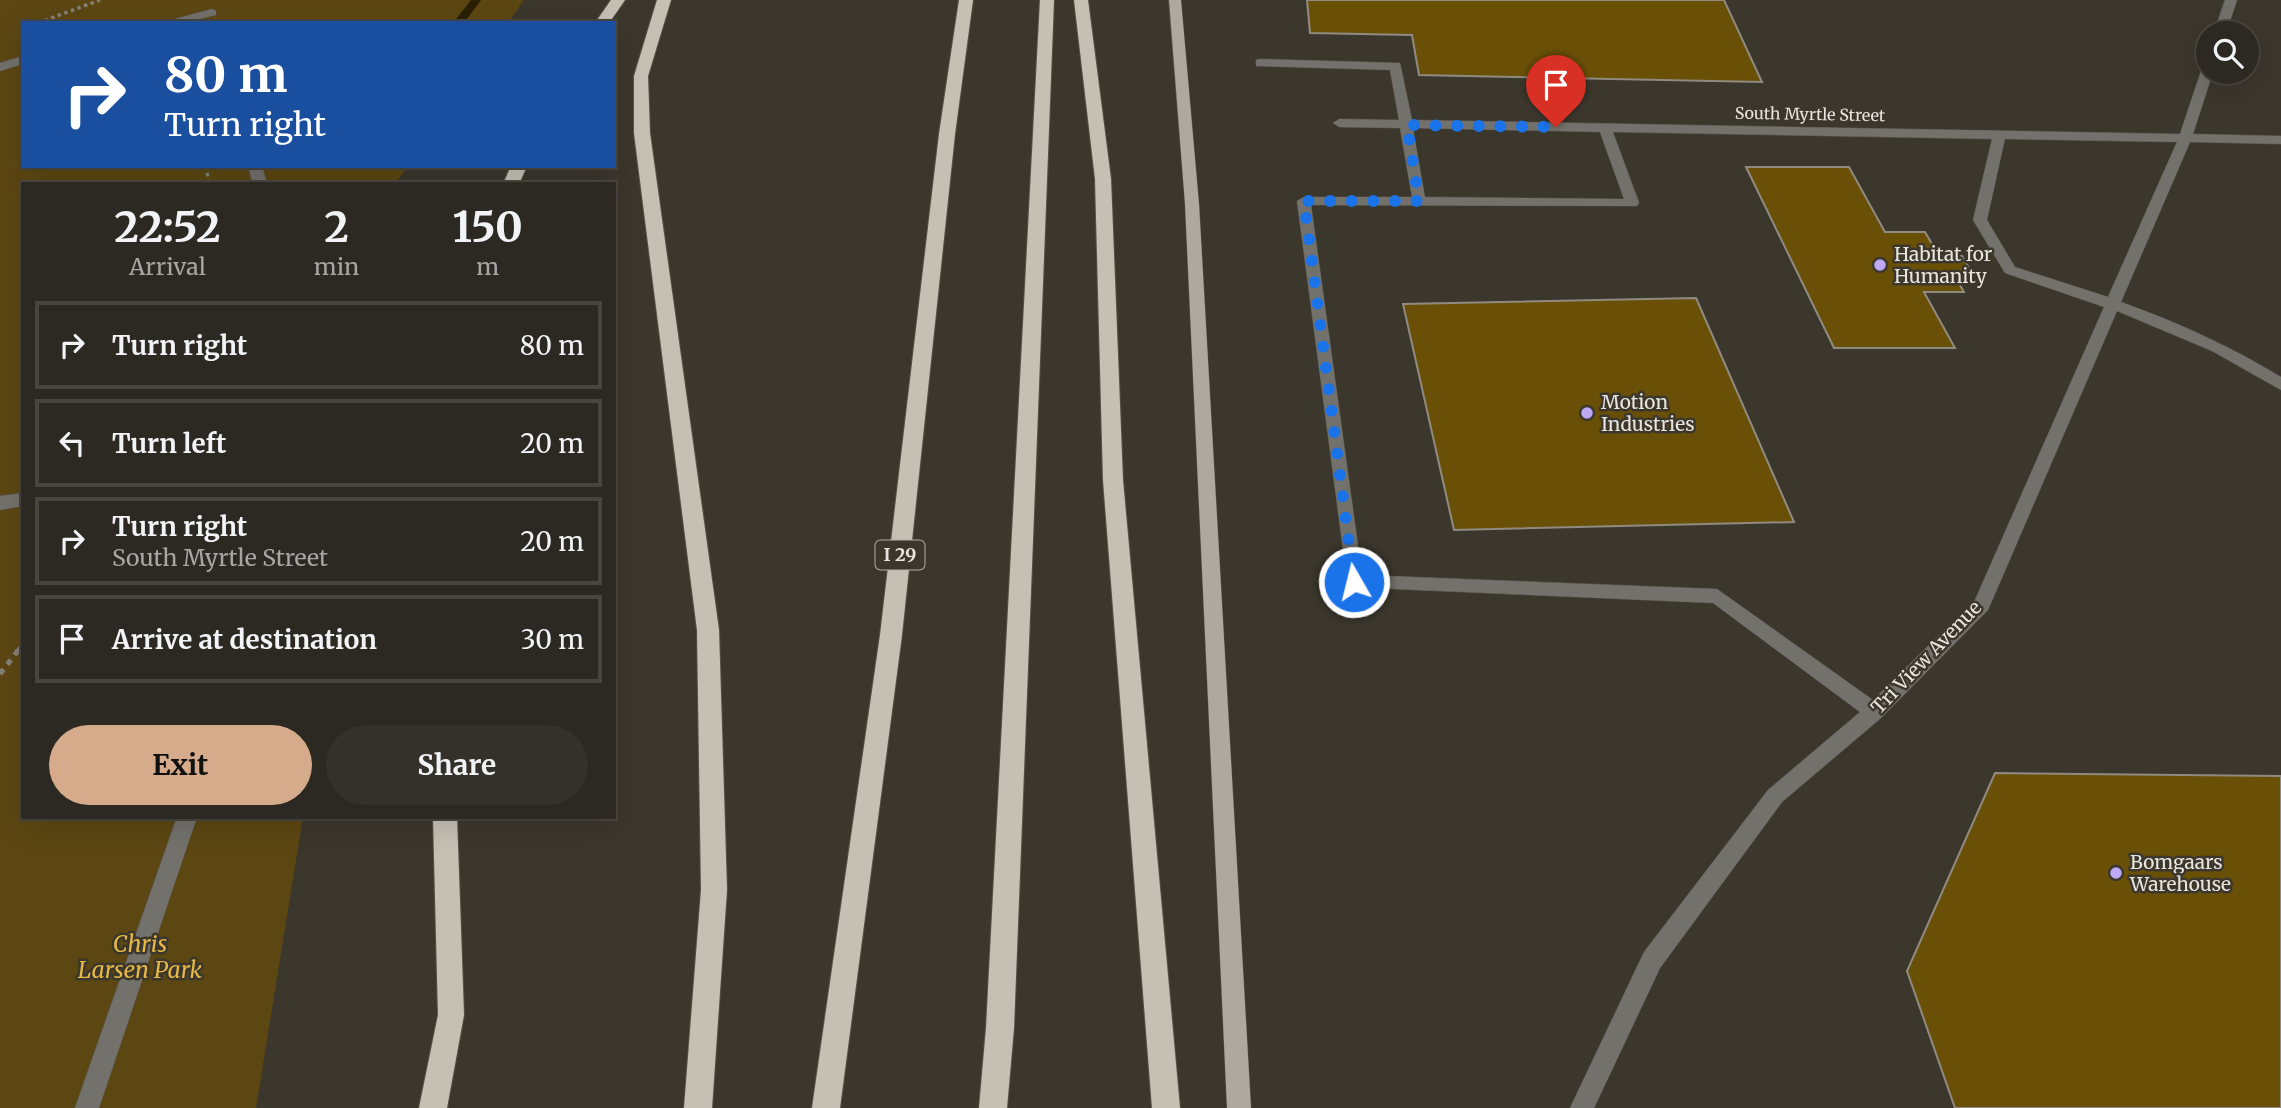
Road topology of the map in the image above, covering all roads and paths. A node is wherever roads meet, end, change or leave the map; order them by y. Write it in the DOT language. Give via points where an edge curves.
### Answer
graph roads {
  1 [pos="100,0"];
  2 [pos="212,0"];
  3 [pos="618,0"];
  4 [pos="664,0"];
  5 [pos="966,0"];
  6 [pos="1047,0"];
  7 [pos="1081,0"];
  8 [pos="1175,0"];
  9 [pos="2231,0"];
  10 [pos="213,18"];
  11 [pos="43,21"];
  12 [pos="185,21"];
  13 [pos="603,21"];
  14 [pos="2224,21"];
  15 [pos="21,61"];
  16 [pos="1260,63"];
  17 [pos="0,67"];
  18 [pos="2203,84"];
  19 [pos="1339,123"];
  20 [pos="1407,125"];
  21 [pos="1605,128"];
  22 [pos="1999,135"];
  23 [pos="2186,138"];
  24 [pos="2281,140"];
  25 [pos="1419,201"];
  26 [pos="2112,303"];
  27 [pos="2281,384"];
  28 [pos="21,499"];
  29 [pos="0,503"];
  30 [pos="21,647"];
  31 [pos="0,674"];
  32 [pos="1874,712"];
  33 [pos="186,819"];
  34 [pos="445,819"];
  35 [pos="87,1108"];
  36 [pos="433,1108"];
  37 [pos="698,1108"];
  38 [pos="826,1108"];
  39 [pos="993,1108"];
  40 [pos="1166,1108"];
  41 [pos="1239,1108"];
  42 [pos="1582,1108"];
  1 -- 11 [label="path"];
  2 -- 10 [label="street"];
  3 -- 13 [label="highway"];
  4 -- 37 [label="highway" via="640,76 642,133 708,630 714,890"];
  5 -- 38 [label="highway, I 29" via="891,635"];
  6 -- 39 [label="highway"];
  7 -- 40 [label="highway" via="1103,179 1113,480"];
  8 -- 41 [label="main road" via="1192,204"];
  9 -- 14 [label="street"];
  10 -- 12 [label="street"];
  15 -- 17 [label="street"];
  16 -- 20 [label="street" via="1396,66"];
  18 -- 23 [label="street, Tri View Avenue"];
  19 -- 20 [label="street, South Myrtle Street"];
  20 -- 21 [label="street, South Myrtle Street"];
  20 -- 25 [label="street"];
  21 -- 22 [label="street, South Myrtle Street"];
  21 -- 25 [label="street" via="1633,203"];
  22 -- 23 [label="street, South Myrtle Street"];
  22 -- 26 [label="street" via="1980,220 2010,270"];
  23 -- 24 [label="street, South Myrtle Street"];
  23 -- 26 [label="street, Tri View Avenue"];
  25 -- 32 [label="street" via="1304,201 1354,582 1717,596"];
  26 -- 27 [label="street" via="2249,363"];
  26 -- 32 [label="street, Tri View Avenue" via="1982,605"];
  28 -- 29 [label="street"];
  30 -- 31 [label="path"];
  32 -- 42 [label="street, Tri View Avenue" via="1775,796 1652,960"];
  33 -- 35 [label="street"];
  34 -- 36 [label="highway" via="451,1015"];
}
